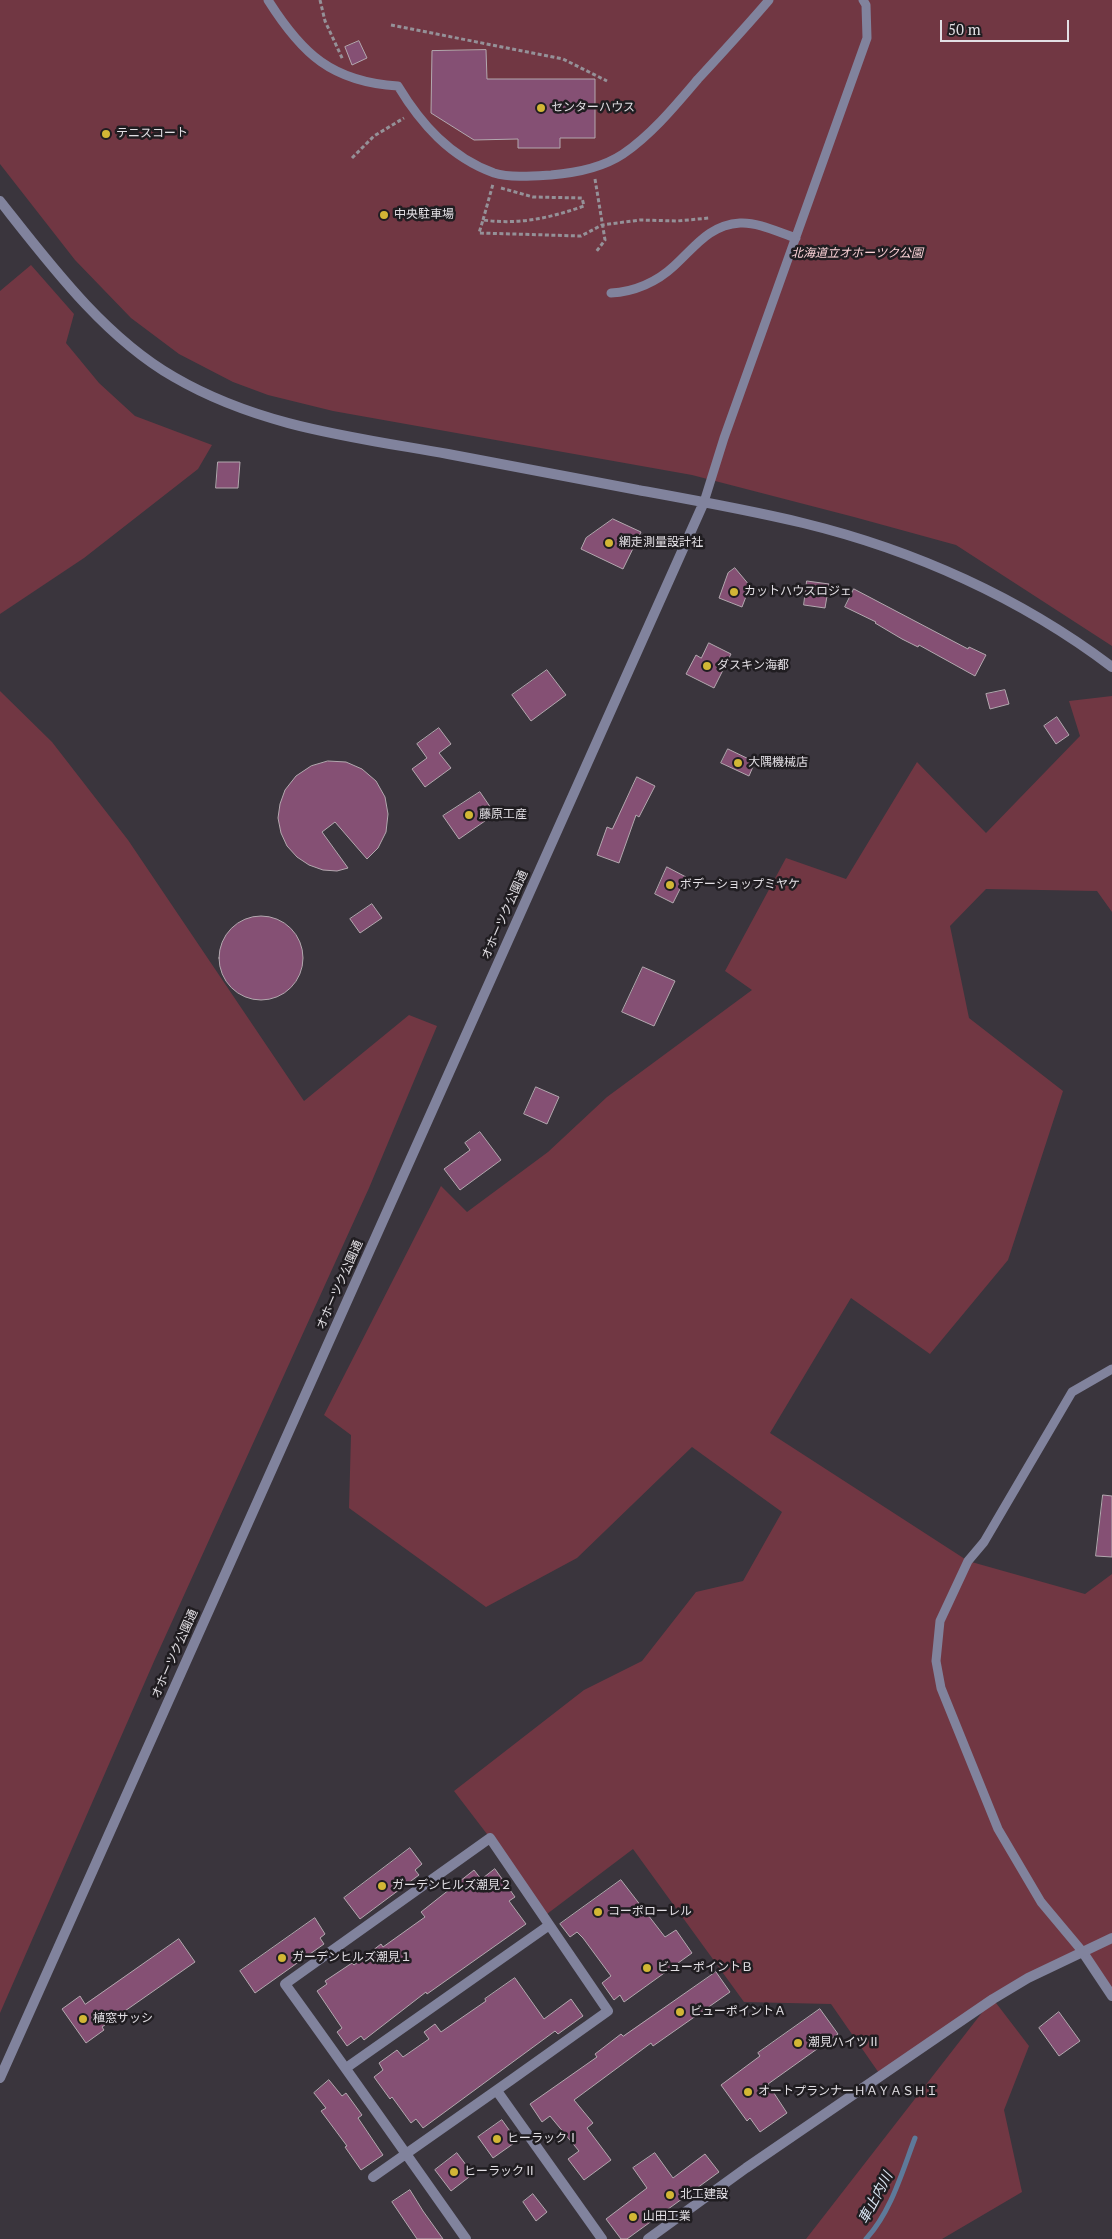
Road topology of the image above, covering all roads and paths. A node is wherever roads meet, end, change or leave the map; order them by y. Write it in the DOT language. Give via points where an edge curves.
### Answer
graph roads {
  1 [pos="268,0"];
  2 [pos="320,0"];
  3 [pos="769,0"];
  4 [pos="864,0"];
  5 [pos="391,25"];
  6 [pos="351,79"];
  7 [pos="607,81"];
  8 [pos="414,112"];
  9 [pos="352,158"];
  10 [pos="594,168"];
  11 [pos="0,201"];
  12 [pos="712,218"];
  13 [pos="483,220"];
  14 [pos="602,225"];
  15 [pos="796,238"];
  16 [pos="596,252"];
  17 [pos="611,293"];
  18 [pos="704,502"];
  19 [pos="1112,667"];
  20 [pos="1112,1369"];
  21 [pos="548,1926"];
  22 [pos="1112,1938"];
  23 [pos="1082,1951"];
  24 [pos="1112,1996"];
  25 [pos="346,2068"];
  26 [pos="0,2078"];
  27 [pos="497,2091"];
  28 [pos="406,2154"];
  29 [pos="373,2177"];
  30 [pos="466,2239"];
  31 [pos="602,2239"];
  32 [pos="648,2239"];
  1 -- 6 [label="lane" via="294,38 310,54"];
  2 -- 6 [label="path" via="325,21"];
  3 -- 10 [label="lane" via="646,136 621,155"];
  4 -- 15 [label="lane" via="868,38"];
  5 -- 7 [label="path" via="564,59"];
  6 -- 8 [label="lane" via="398,86"];
  8 -- 9 [label="path" via="374,136"];
  8 -- 10 [label="lane" via="447,146 470,162 496,173 562,174"];
  10 -- 14 [label="path"];
  11 -- 18 [label="street" via="34,245 130,348 173,377 220,401 261,417 328,434"];
  12 -- 14 [label="path" via="640,220"];
  13 -- 13 [label="path" via="502,223 534,221 584,206 582,198 532,197 493,184"];
  13 -- 14 [label="path" via="479,233 581,236"];
  14 -- 16 [label="path" via="605,240"];
  15 -- 17 [label="lane" via="741,223 717,227 672,268 650,283 627,292"];
  15 -- 18 [label="lane"];
  18 -- 19 [label="street" via="805,523 941,569 1041,618"];
  18 -- 26 [label="street, オホーツク公園通"];
  20 -- 23 [label="lane" via="1072,1392 984,1542 968,1560 940,1621 936,1661 941,1688 998,1829 1041,1902"];
  21 -- 25 [label="street"];
  21 -- 25 [label="street" via="490,1838 285,1984"];
  21 -- 27 [label="street" via="608,2011"];
  22 -- 23 [label="street"];
  23 -- 24 [label="street"];
  23 -- 32 [label="street" via="977,2009"];
  25 -- 28 [label="street"];
  27 -- 28 [label="street"];
  27 -- 31 [label="street"];
  28 -- 29 [label="street"];
  28 -- 30 [label="street"];
}
